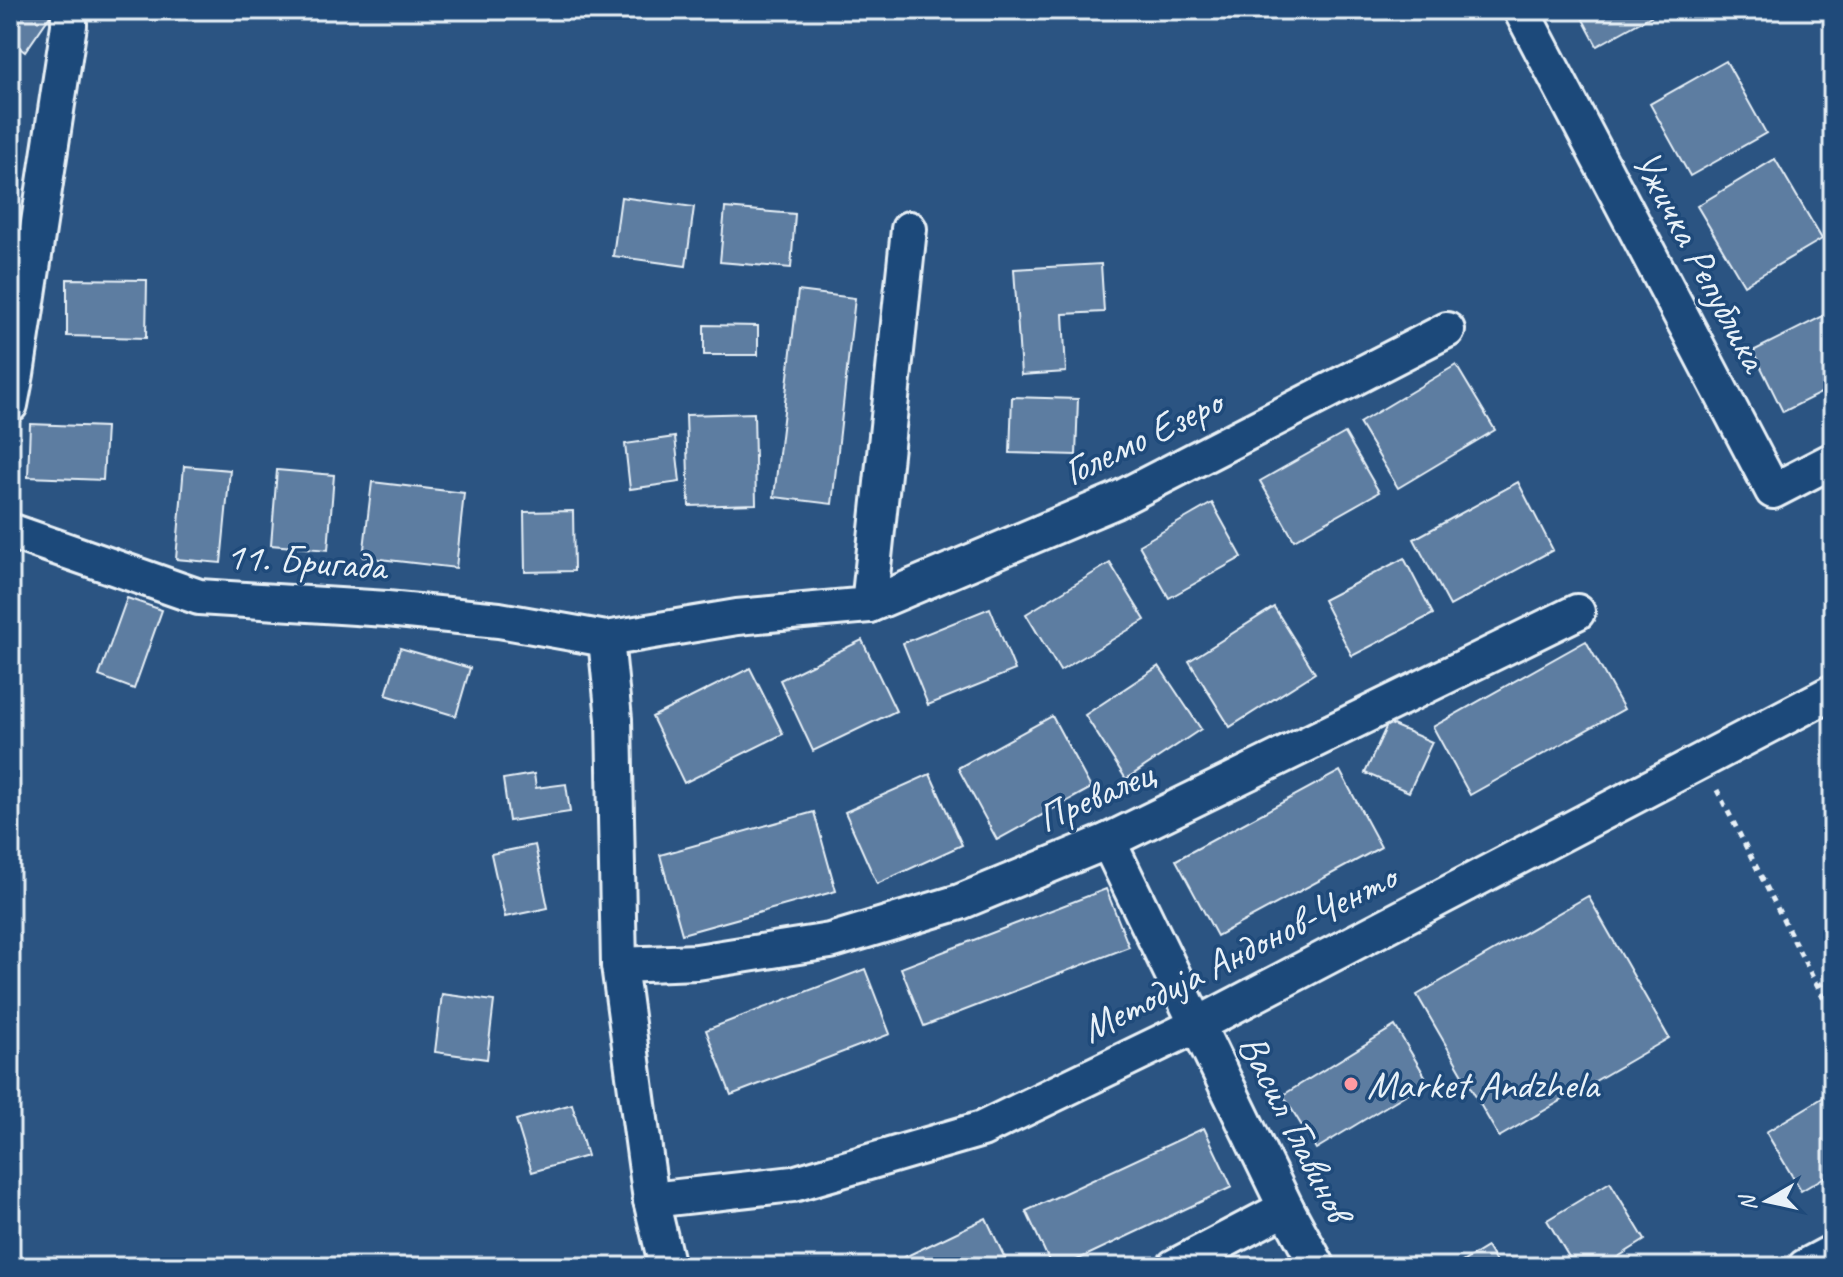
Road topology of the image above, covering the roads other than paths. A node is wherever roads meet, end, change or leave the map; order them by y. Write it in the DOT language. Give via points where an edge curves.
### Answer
graph roads {
  1 [pos="69,10"];
  2 [pos="1521,10"];
  3 [pos="909,229"];
  4 [pos="1447,330"];
  5 [pos="10,405"];
  6 [pos="1833,460"];
  7 [pos="10,531"];
  8 [pos="869,605"];
  9 [pos="1577,612"];
  10 [pos="606,639"];
  11 [pos="1833,692"];
  12 [pos="1108,841"];
  13 [pos="619,965"];
  14 [pos="1197,1025"];
  15 [pos="651,1200"];
  16 [pos="1286,1208"];
  17 [pos="1833,1252"];
  18 [pos="667,1267"];
  19 [pos="1174,1267"];
  20 [pos="1318,1267"];
  21 [pos="1805,1267"];
  1 -- 5 [label="street"];
  2 -- 6 [label="street, Ужичка Република" via="1773,491"];
  3 -- 8 [label="street"];
  4 -- 8 [label="street, Големо Езеро" via="1115,501"];
  7 -- 10 [label="street, 11. Бригада" via="199,597 499,620"];
  8 -- 10 [label="street, Големо Езеро" via="737,617"];
  9 -- 12 [label="street, Превалец"];
  10 -- 13 [label="street" via="614,719"];
  11 -- 14 [label="street, Методија Андонов-Ченто"];
  12 -- 13 [label="street, Превалец" via="960,902 830,941 697,962"];
  12 -- 14 [label="street, Васил Главинов"];
  13 -- 15 [label="street"];
  14 -- 15 [label="street, Методија Андонов-Ченто" via="982,1129 793,1184"];
  14 -- 16 [label="street, Васил Главинов"];
  15 -- 18 [label="street"];
  16 -- 19 [label="street"];
  16 -- 20 [label="street, Васил Главинов"];
  17 -- 21 [label="street"];
}
